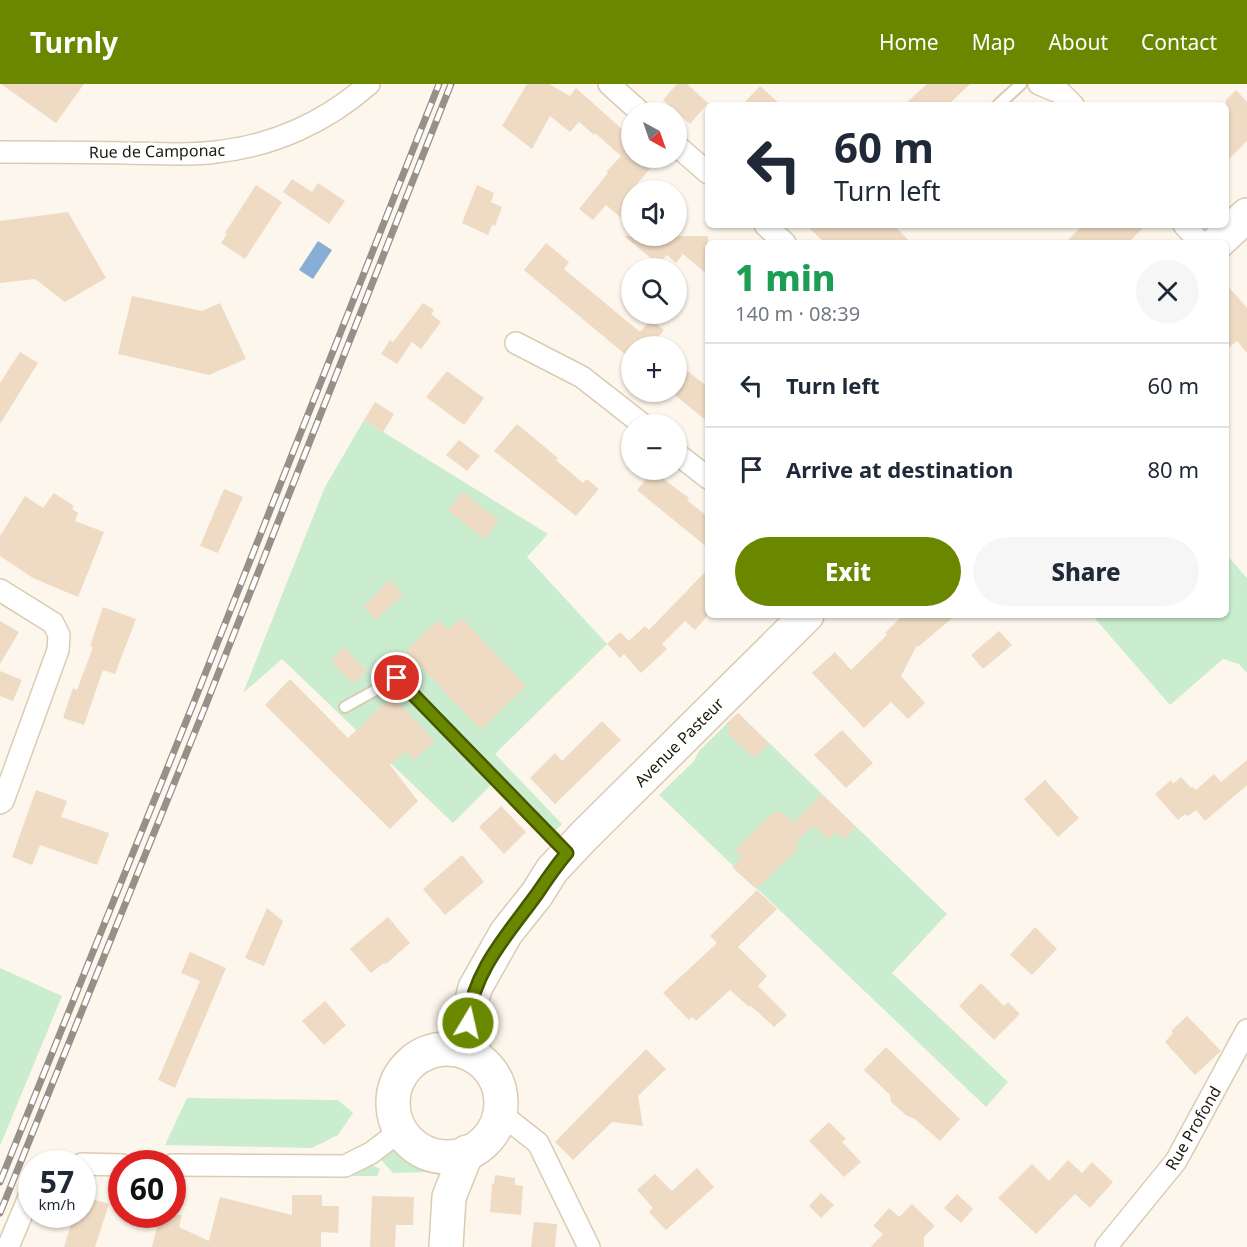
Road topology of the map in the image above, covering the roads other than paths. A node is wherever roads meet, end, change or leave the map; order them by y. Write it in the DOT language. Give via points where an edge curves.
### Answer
graph roads {
  1 [pos="369,84"];
  2 [pos="609,84"];
  3 [pos="1021,84"];
  4 [pos="1039,84"];
  5 [pos="629,102"];
  6 [pos="1001,102"];
  7 [pos="1069,102"];
  8 [pos="0,152"];
  9 [pos="687,155"];
  10 [pos="705,170"];
  11 [pos="1247,215"];
  12 [pos="768,228"];
  13 [pos="1187,228"];
  14 [pos="782,240"];
  15 [pos="1198,240"];
  16 [pos="1220,240"];
  17 [pos="516,343"];
  18 [pos="630,414"];
  19 [pos="687,462"];
  20 [pos="705,476"];
  21 [pos="0,590"];
  22 [pos="804,618"];
  23 [pos="345,707"];
  24 [pos="0,803"];
  25 [pos="560,861"];
  26 [pos="1247,1030"];
  27 [pos="431,1051"];
  28 [pos="475,1057"];
  29 [pos="500,1113"];
  30 [pos="400,1131"];
  31 [pos="451,1154"];
  32 [pos="186,1165"];
  33 [pos="18,1223"];
  34 [pos="8,1247"];
  35 [pos="446,1247"];
  36 [pos="590,1247"];
  37 [pos="1106,1247"];
  1 -- 8 [label="street, Rue de Camponac" via="307,126 248,147 214,153"];
  2 -- 5 [label="street"];
  3 -- 6 [label="lane"];
  4 -- 7 [label="street" via="1061,93"];
  9 -- 10 [label="street"];
  11 -- 16 [label="main road"];
  12 -- 14 [label="street"];
  13 -- 15 [label="street"];
  17 -- 18 [label="street" via="582,376"];
  19 -- 20 [label="street"];
  21 -- 24 [label="street" via="53,623 59,635 58,650"];
  22 -- 25 [label="main road, Avenue Pasteur"];
  23 -- 25 [label="lane" via="397,678"];
  25 -- 27 [label="main road, Avenue Pasteur" via="529,884 497,926 458,992"];
  25 -- 28 [label="main road, Avenue Pasteur" via="506,933 475,988 468,1023"];
  26 -- 37 [label="street, Rue Profond" via="1176,1161"];
  27 -- 28 [label="main road" via="458,1050"];
  27 -- 30 [label="main road" via="408,1065 398,1079 393,1106"];
  28 -- 29 [label="main road" via="495,1078"];
  29 -- 31 [label="main road" via="482,1143"];
  29 -- 36 [label="street" via="538,1143"];
  30 -- 31 [label="main road" via="416,1146"];
  30 -- 32 [label="street" via="345,1166"];
  31 -- 35 [label="main road"];
  33 -- 34 [label="street"];
}
